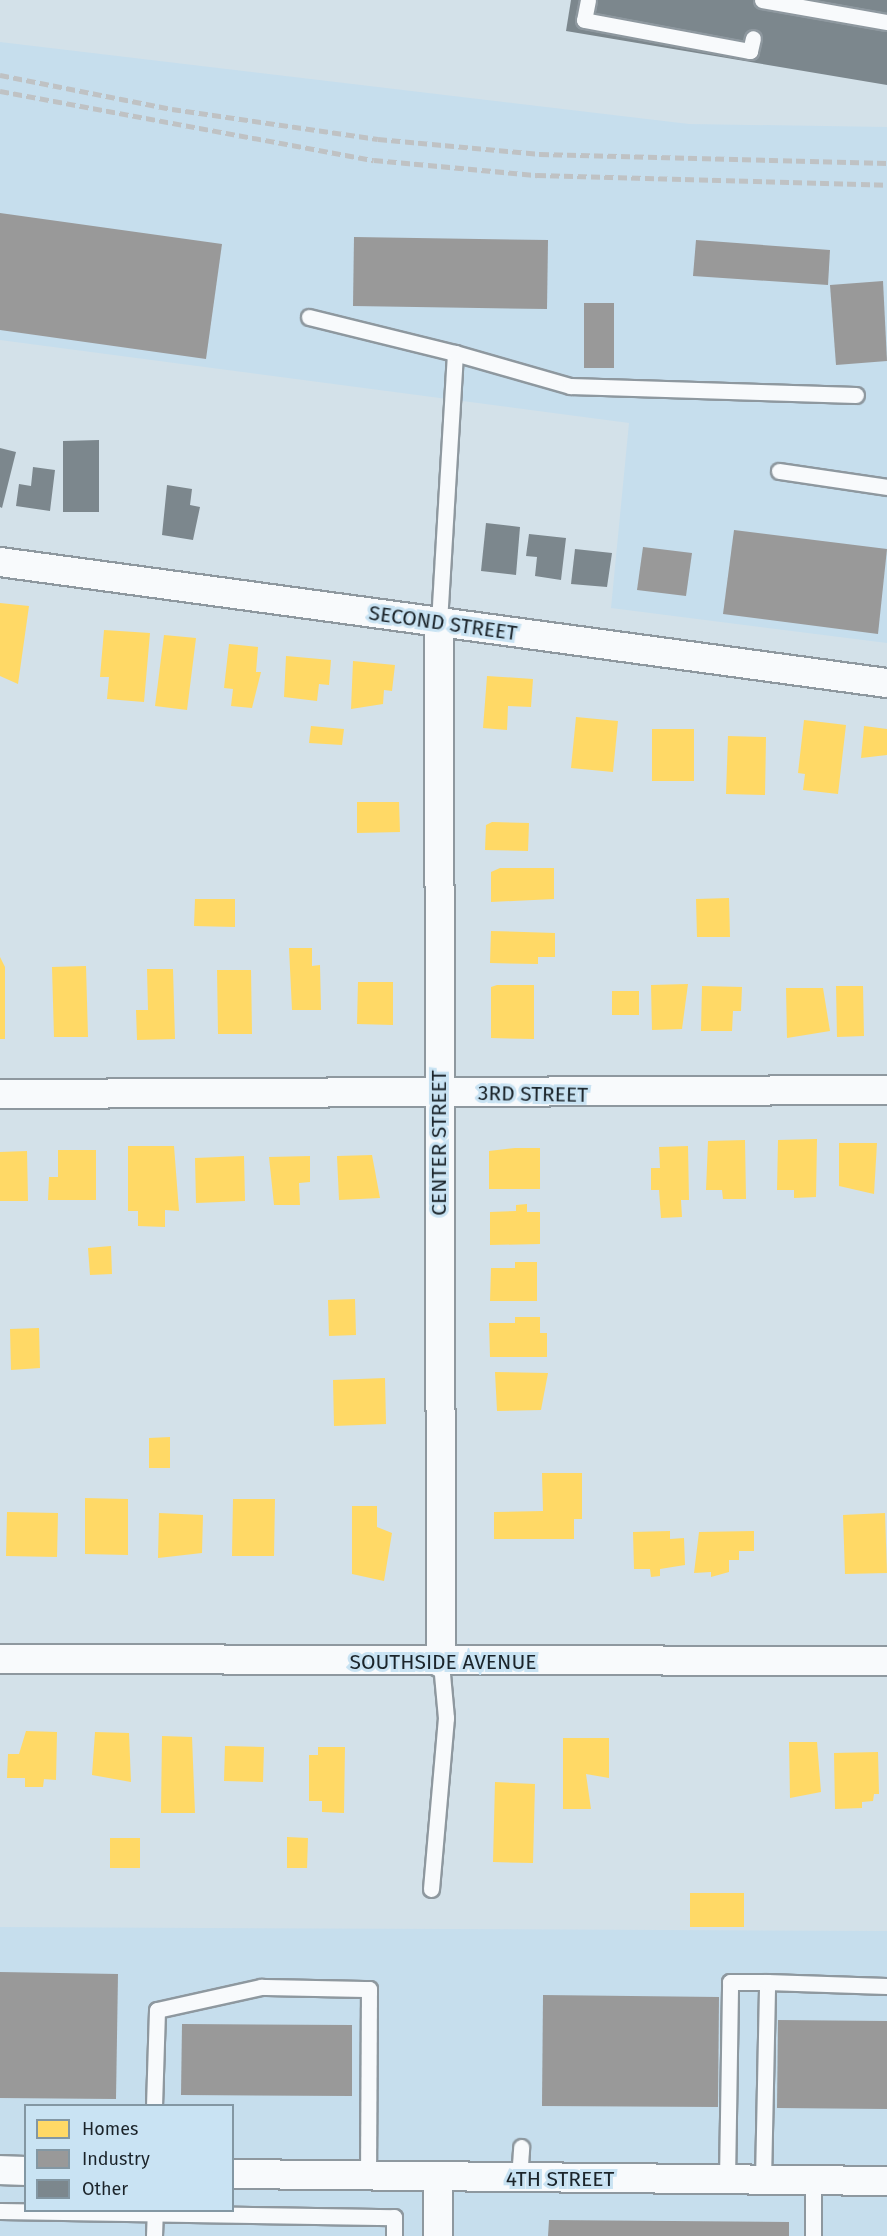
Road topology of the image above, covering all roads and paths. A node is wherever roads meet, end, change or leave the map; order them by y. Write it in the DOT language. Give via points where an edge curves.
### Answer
graph roads {
  1 [pos="588,0"];
  2 [pos="762,0"];
  3 [pos="887,22"];
  4 [pos="753,38"];
  5 [pos="309,317"];
  6 [pos="455,353"];
  7 [pos="856,395"];
  8 [pos="779,471"];
  9 [pos="887,488"];
  10 [pos="0,562"];
  11 [pos="439,622"];
  12 [pos="887,683"];
  13 [pos="887,1090"];
  14 [pos="438,1092"];
  15 [pos="0,1094"];
  16 [pos="0,1659"];
  17 [pos="887,1661"];
  18 [pos="441,1663"];
  19 [pos="431,1889"];
  20 [pos="767,1982"];
  21 [pos="887,1986"];
  22 [pos="154,2104"];
  23 [pos="521,2147"];
  24 [pos="0,2170"];
  25 [pos="24,2170"];
  26 [pos="234,2174"];
  27 [pos="368,2177"];
  28 [pos="438,2178"];
  29 [pos="519,2179"];
  30 [pos="727,2180"];
  31 [pos="763,2180"];
  32 [pos="813,2181"];
  33 [pos="887,2181"];
  34 [pos="0,2211"];
  35 [pos="24,2211"];
  36 [pos="78,2212"];
  37 [pos="155,2213"];
  38 [pos="154,2236"];
  39 [pos="394,2236"];
  40 [pos="438,2236"];
  41 [pos="813,2236"];
  1 -- 4 [label="lane" via="584,20 750,51"];
  2 -- 3 [label="lane"];
  5 -- 6 [label="lane"];
  6 -- 7 [label="lane" via="570,386"];
  6 -- 11 [label="lane"];
  8 -- 9 [label="lane"];
  10 -- 11 [label="street, SECOND STREET"];
  11 -- 12 [label="street, SECOND STREET"];
  11 -- 14 [label="street, CENTER STREET"];
  13 -- 14 [label="street, 3RD STREET" via="546,1096"];
  14 -- 15 [label="street, 3RD STREET"];
  14 -- 18 [label="street, CENTER STREET"];
  16 -- 18 [label="street, SOUTHSIDE AVENUE"];
  17 -- 18 [label="street, SOUTHSIDE AVENUE"];
  18 -- 19 [label="lane" via="446,1718"];
  20 -- 21 [label="lane"];
  20 -- 30 [label="lane" via="730,1982"];
  20 -- 31 [label="lane"];
  22 -- 27 [label="lane" via="157,2010 261,1987 369,1989"];
  23 -- 29 [label="lane"];
  24 -- 25 [label="street"];
  26 -- 27 [label="street, 4TH STREET"];
  27 -- 28 [label="street, 4TH STREET"];
  28 -- 29 [label="street, 4TH STREET"];
  28 -- 40 [label="street"];
  29 -- 30 [label="street, 4TH STREET"];
  30 -- 31 [label="street, 4TH STREET"];
  31 -- 32 [label="street, 4TH STREET"];
  32 -- 33 [label="street, 4TH STREET"];
  32 -- 41 [label="lane"];
  34 -- 35 [label="lane"];
  36 -- 37 [label="lane"];
  37 -- 38 [label="lane"];
  37 -- 39 [label="lane" via="394,2217"];
}
